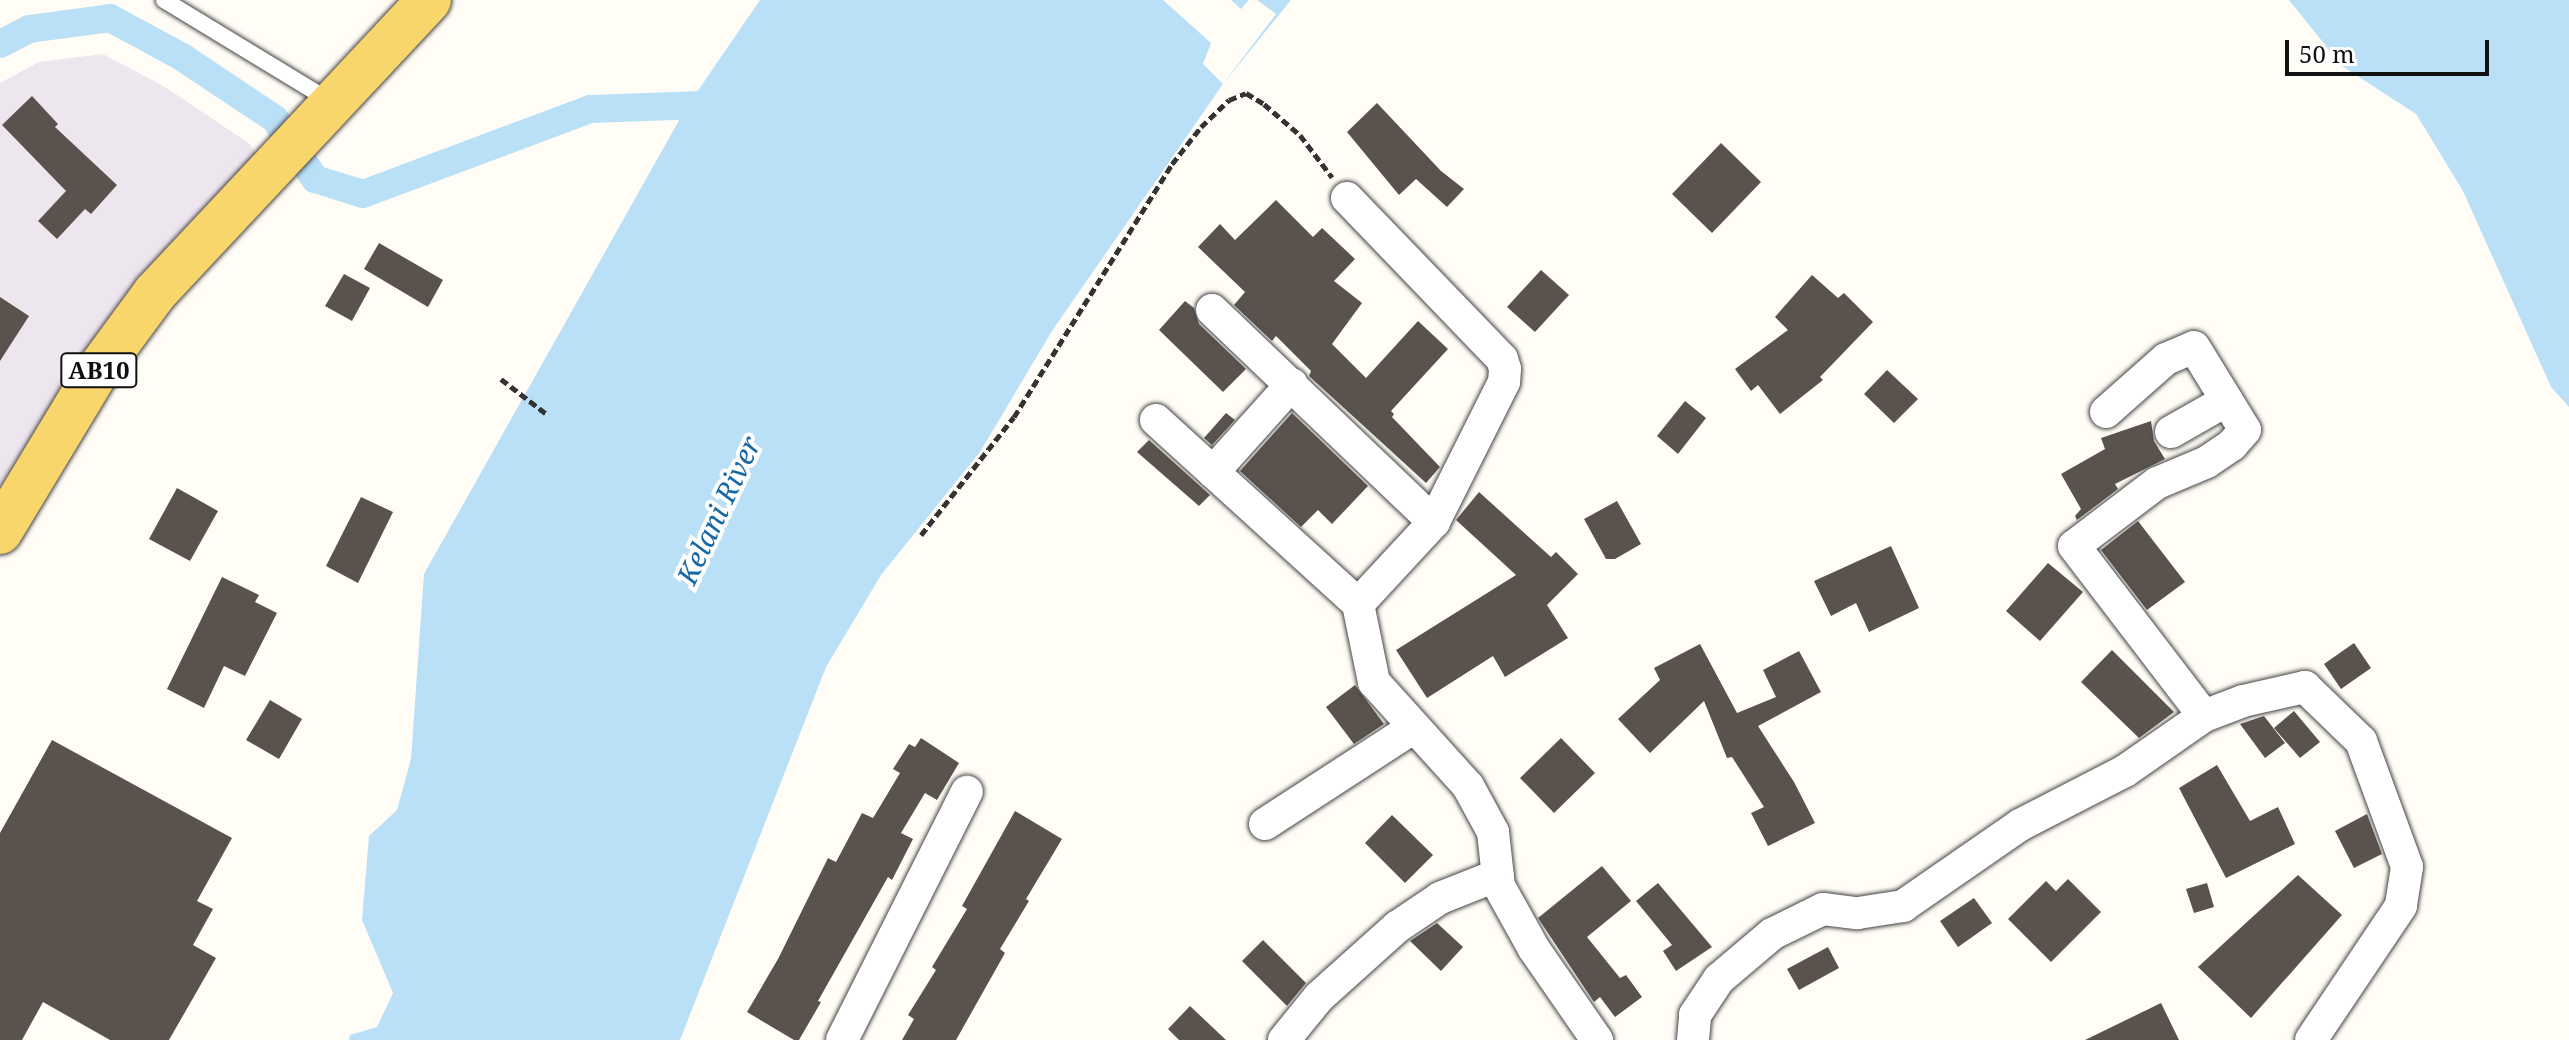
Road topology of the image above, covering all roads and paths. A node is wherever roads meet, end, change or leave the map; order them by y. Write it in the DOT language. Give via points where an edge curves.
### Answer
graph roads {
  1 [pos="164,0"];
  2 [pos="429,0"];
  3 [pos="328,109"];
  4 [pos="1347,198"];
  5 [pos="1212,310"];
  6 [pos="501,379"];
  7 [pos="1292,384"];
  8 [pos="2227,400"];
  9 [pos="2106,412"];
  10 [pos="548,415"];
  11 [pos="1156,420"];
  12 [pos="2171,432"];
  13 [pos="1213,472"];
  14 [pos="1434,522"];
  15 [pos="0,532"];
  16 [pos="921,535"];
  17 [pos="1358,604"];
  18 [pos="2204,716"];
  19 [pos="1413,728"];
  20 [pos="967,792"];
  21 [pos="1265,824"];
  22 [pos="1498,875"];
  23 [pos="842,1040"];
  24 [pos="1284,1040"];
  25 [pos="1597,1040"];
  26 [pos="1693,1040"];
  27 [pos="2311,1040"];
  1 -- 3 [label="lane"];
  2 -- 3 [label="main road, AB10"];
  3 -- 15 [label="main road, AB10" via="155,293 96,373"];
  4 -- 14 [label="street" via="1502,359 1505,369 1504,382"];
  4 -- 16 [label="path" via="1300,135 1264,104 1246,93 1229,100 1172,164 1014,417"];
  5 -- 7 [label="street"];
  6 -- 10 [label="path"];
  7 -- 13 [label="street"];
  7 -- 14 [label="street"];
  8 -- 9 [label="street" via="2194,347 2166,359"];
  8 -- 12 [label="street"];
  8 -- 18 [label="street" via="2245,430 2232,445 2157,483 2074,546"];
  11 -- 13 [label="street"];
  13 -- 17 [label="street"];
  14 -- 17 [label="street"];
  17 -- 19 [label="street" via="1374,682"];
  18 -- 26 [label="street" via="2125,771 2020,825 1903,906 1858,913 1823,909 1772,934 1719,979 1695,1015"];
  18 -- 27 [label="street" via="2305,687 2361,741 2407,867 2401,906"];
  19 -- 21 [label="street"];
  19 -- 22 [label="street" via="1474,796 1493,832"];
  20 -- 23 [label="street"];
  22 -- 24 [label="street" via="1440,898 1397,927 1319,997"];
  22 -- 25 [label="street" via="1534,949"];
}
